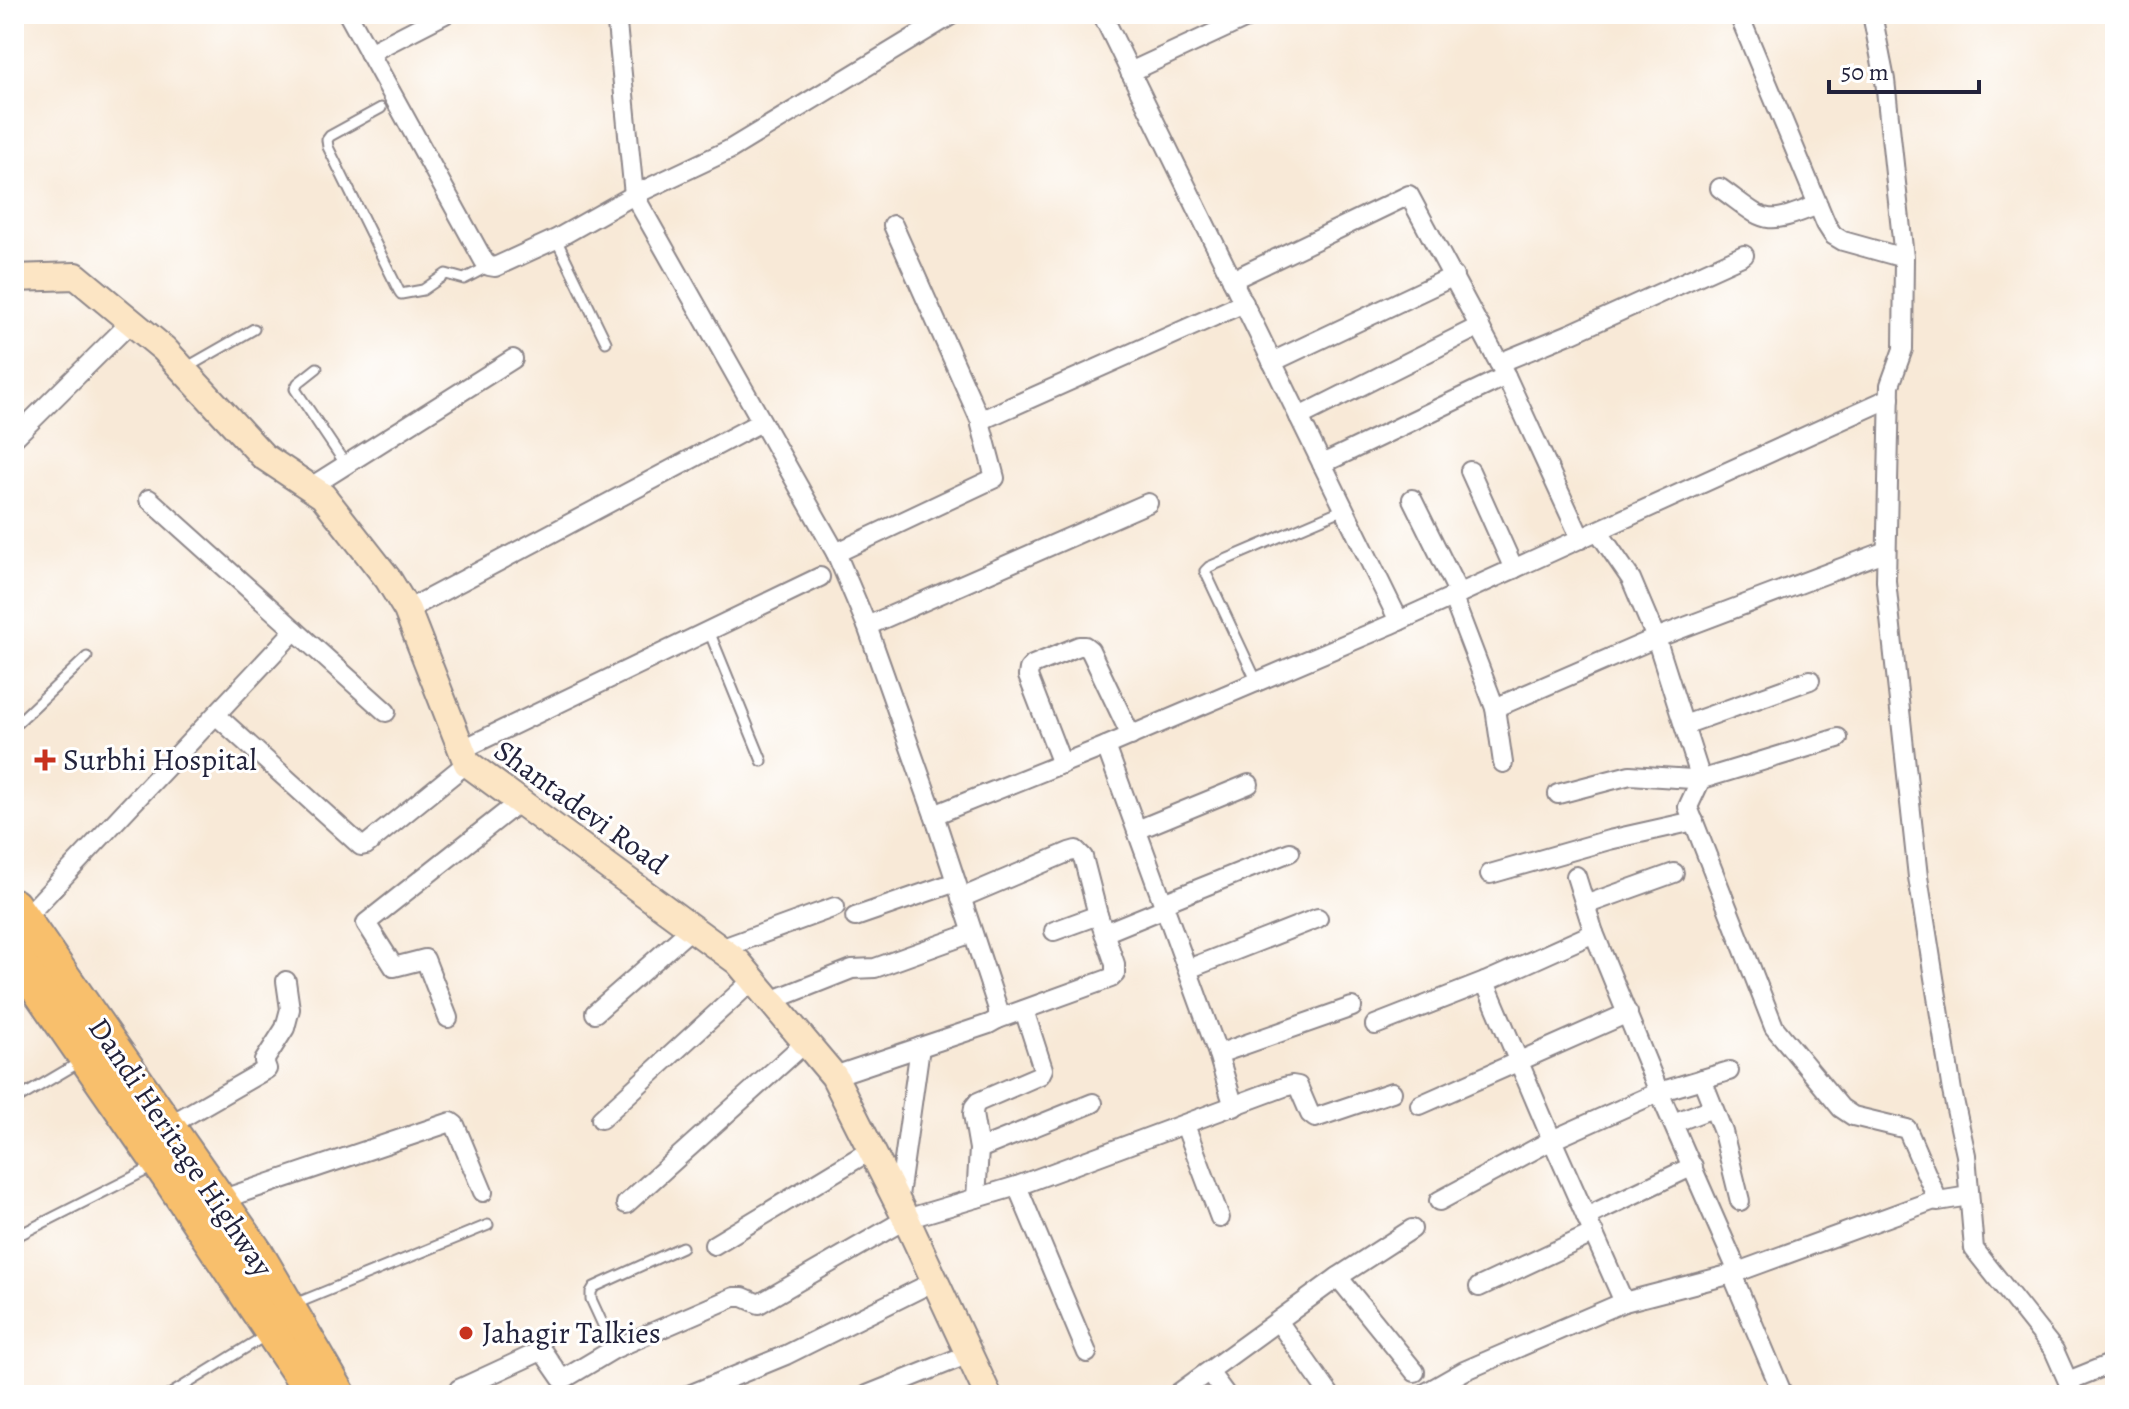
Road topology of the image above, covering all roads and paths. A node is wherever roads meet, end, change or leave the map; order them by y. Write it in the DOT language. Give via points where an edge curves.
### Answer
graph roads {
  1 [pos="348,14"];
  2 [pos="445,14"];
  3 [pos="616,14"];
  4 [pos="953,14"];
  5 [pos="1102,14"];
  6 [pos="1255,14"];
  7 [pos="1872,14"];
  8 [pos="1741,20"];
  9 [pos="369,53"];
  10 [pos="1130,72"];
  11 [pos="381,108"];
  12 [pos="1720,188"];
  13 [pos="634,195"];
  14 [pos="1818,205"];
  15 [pos="893,225"];
  16 [pos="556,239"];
  17 [pos="1744,255"];
  18 [pos="1904,258"];
  19 [pos="489,266"];
  20 [pos="1454,276"];
  21 [pos="14,278"];
  22 [pos="1232,280"];
  23 [pos="1244,303"];
  24 [pos="131,322"];
  25 [pos="1480,326"];
  26 [pos="254,329"];
  27 [pos="606,342"];
  28 [pos="513,359"];
  29 [pos="1272,362"];
  30 [pos="317,368"];
  31 [pos="182,370"];
  32 [pos="1503,370"];
  33 [pos="1890,398"];
  34 [pos="1299,417"];
  35 [pos="761,422"];
  36 [pos="981,422"];
  37 [pos="14,438"];
  38 [pos="1322,464"];
  39 [pos="346,465"];
  40 [pos="1470,471"];
  41 [pos="309,488"];
  42 [pos="149,499"];
  43 [pos="1412,499"];
  44 [pos="1148,503"];
  45 [pos="1344,509"];
  46 [pos="1589,535"];
  47 [pos="1886,551"];
  48 [pos="836,553"];
  49 [pos="1514,569"];
  50 [pos="820,577"];
  51 [pos="1456,596"];
  52 [pos="407,610"];
  53 [pos="1399,621"];
  54 [pos="867,626"];
  55 [pos="295,630"];
  56 [pos="709,631"];
  57 [pos="1656,638"];
  58 [pos="87,657"];
  59 [pos="1810,680"];
  60 [pos="1257,682"];
  61 [pos="1495,708"];
  62 [pos="386,712"];
  63 [pos="216,715"];
  64 [pos="1684,725"];
  65 [pos="14,726"];
  66 [pos="1131,736"];
  67 [pos="1838,738"];
  68 [pos="1106,746"];
  69 [pos="464,756"];
  70 [pos="762,761"];
  71 [pos="1503,763"];
  72 [pos="1062,764"];
  73 [pos="1701,779"];
  74 [pos="1249,784"];
  75 [pos="1558,794"];
  76 [pos="519,802"];
  77 [pos="934,815"];
  78 [pos="1694,821"];
  79 [pos="1137,830"];
  80 [pos="1290,852"];
  81 [pos="1674,873"];
  82 [pos="1490,874"];
  83 [pos="1576,876"];
  84 [pos="958,890"];
  85 [pos="1585,905"];
  86 [pos="1164,906"];
  87 [pos="835,907"];
  88 [pos="855,917"];
  89 [pos="1318,918"];
  90 [pos="17,921"];
  91 [pos="1101,924"];
  92 [pos="692,928"];
  93 [pos="1054,931"];
  94 [pos="972,933"];
  95 [pos="1594,933"];
  96 [pos="720,949"];
  97 [pos="14,955"];
  98 [pos="1188,969"];
  99 [pos="753,980"];
  100 [pos="286,981"];
  101 [pos="1485,982"];
  102 [pos="771,1001"];
  103 [pos="1352,1007"];
  104 [pos="1024,1010"];
  105 [pos="595,1013"];
  106 [pos="1628,1013"];
  107 [pos="448,1018"];
  108 [pos="998,1019"];
  109 [pos="1375,1025"];
  110 [pos="806,1042"];
  111 [pos="920,1047"];
  112 [pos="1218,1054"];
  113 [pos="86,1059"];
  114 [pos="1519,1060"];
  115 [pos="1729,1071"];
  116 [pos="834,1076"];
  117 [pos="1702,1079"];
  118 [pos="1392,1092"];
  119 [pos="1659,1092"];
  120 [pos="14,1101"];
  121 [pos="1093,1103"];
  122 [pos="1420,1105"];
  123 [pos="1234,1107"];
  124 [pos="1713,1108"];
  125 [pos="601,1119"];
  126 [pos="1673,1123"];
  127 [pos="1185,1125"];
  128 [pos="168,1126"];
  129 [pos="1552,1140"];
  130 [pos="979,1149"];
  131 [pos="871,1150"];
  132 [pos="159,1164"];
  133 [pos="1693,1166"];
  134 [pos="1017,1186"];
  135 [pos="483,1192"];
  136 [pos="1969,1196"];
  137 [pos="976,1198"];
  138 [pos="1937,1199"];
  139 [pos="220,1200"];
  140 [pos="1439,1201"];
  141 [pos="1740,1201"];
  142 [pos="626,1204"];
  143 [pos="902,1211"];
  144 [pos="1220,1218"];
  145 [pos="488,1225"];
  146 [pos="1590,1225"];
  147 [pos="1412,1229"];
  148 [pos="15,1237"];
  149 [pos="714,1245"];
  150 [pos="682,1247"];
  151 [pos="1735,1273"];
  152 [pos="1338,1277"];
  153 [pos="935,1281"];
  154 [pos="1479,1287"];
  155 [pos="1624,1302"];
  156 [pos="280,1319"];
  157 [pos="1278,1321"];
  158 [pos="614,1349"];
  159 [pos="1087,1353"];
  160 [pos="969,1354"];
  161 [pos="2115,1362"];
  162 [pos="1209,1372"];
  163 [pos="1415,1372"];
  164 [pos="2071,1388"];
  165 [pos="459,1389"];
  166 [pos="326,1392"];
  167 [pos="1426,1394"];
  168 [pos="169,1395"];
  169 [pos="689,1395"];
  170 [pos="867,1395"];
  171 [pos="988,1395"];
  172 [pos="1176,1395"];
  173 [pos="1226,1395"];
  174 [pos="1330,1395"];
  175 [pos="1783,1395"];
  1 -- 9 [label="street"];
  2 -- 9 [label="street"];
  3 -- 13 [label="street"];
  4 -- 13 [label="street" via="729,150"];
  5 -- 10 [label="street"];
  6 -- 10 [label="street"];
  7 -- 18 [label="street" via="1885,80"];
  8 -- 14 [label="street"];
  9 -- 19 [label="street"];
  10 -- 22 [label="street"];
  11 -- 19 [label="lane" via="327,140 401,294 423,290 446,274 464,279"];
  12 -- 14 [label="street" via="1772,220"];
  13 -- 16 [label="street"];
  13 -- 35 [label="street"];
  14 -- 18 [label="street" via="1833,235"];
  15 -- 36 [label="street"];
  16 -- 19 [label="street"];
  16 -- 27 [label="lane"];
  17 -- 32 [label="street"];
  18 -- 33 [label="street" via="1904,341"];
  20 -- 22 [label="street" via="1409,195"];
  20 -- 25 [label="street"];
  20 -- 29 [label="street"];
  21 -- 24 [label="street, Shantadevi Road" via="76,276"];
  22 -- 23 [label="street"];
  23 -- 29 [label="street"];
  23 -- 36 [label="street"];
  24 -- 31 [label="street, Shantadevi Road"];
  24 -- 37 [label="street"];
  25 -- 32 [label="street"];
  25 -- 34 [label="street"];
  26 -- 31 [label="lane"];
  28 -- 39 [label="street"];
  29 -- 34 [label="street"];
  30 -- 39 [label="lane" via="295,389"];
  31 -- 41 [label="street, Shantadevi Road" via="263,456"];
  32 -- 38 [label="street"];
  32 -- 46 [label="street"];
  33 -- 46 [label="street"];
  33 -- 47 [label="street"];
  34 -- 38 [label="street"];
  35 -- 48 [label="street"];
  35 -- 52 [label="street"];
  36 -- 48 [label="street" via="995,478"];
  38 -- 45 [label="street"];
  39 -- 41 [label="street"];
  40 -- 49 [label="street"];
  41 -- 52 [label="street, Shantadevi Road" via="323,496"];
  42 -- 55 [label="street"];
  43 -- 51 [label="street"];
  44 -- 54 [label="street"];
  45 -- 53 [label="street"];
  45 -- 60 [label="lane" via="1205,571"];
  46 -- 49 [label="street"];
  46 -- 57 [label="street" via="1631,579"];
  47 -- 57 [label="street"];
  47 -- 136 [label="street" via="1918,877"];
  48 -- 54 [label="street"];
  49 -- 51 [label="street"];
  50 -- 56 [label="street"];
  51 -- 53 [label="street"];
  51 -- 61 [label="street"];
  52 -- 69 [label="street, Shantadevi Road"];
  53 -- 60 [label="street"];
  54 -- 77 [label="street"];
  55 -- 62 [label="street"];
  55 -- 63 [label="street"];
  56 -- 69 [label="street"];
  56 -- 70 [label="lane"];
  57 -- 61 [label="street"];
  57 -- 64 [label="street"];
  58 -- 65 [label="lane"];
  59 -- 64 [label="street"];
  60 -- 66 [label="street"];
  61 -- 71 [label="street"];
  63 -- 69 [label="street" via="361,846"];
  63 -- 90 [label="street"];
  64 -- 73 [label="street"];
  66 -- 68 [label="street"];
  66 -- 72 [label="street" via="1090,650 1079,646 1029,669"];
  67 -- 73 [label="street"];
  68 -- 72 [label="street"];
  68 -- 79 [label="street"];
  69 -- 76 [label="street, Shantadevi Road"];
  72 -- 77 [label="street"];
  73 -- 75 [label="street" via="1630,775"];
  73 -- 78 [label="street" via="1688,807"];
  74 -- 79 [label="street"];
  76 -- 92 [label="street, Shantadevi Road"];
  76 -- 107 [label="street" via="366,923 394,967 425,959"];
  77 -- 84 [label="street"];
  78 -- 82 [label="street"];
  78 -- 138 [label="street" via="1777,1033 1847,1112 1907,1129"];
  79 -- 86 [label="street"];
  80 -- 86 [label="street"];
  81 -- 85 [label="street"];
  83 -- 85 [label="street"];
  84 -- 88 [label="street"];
  84 -- 91 [label="street" via="1076,850 1083,857"];
  84 -- 94 [label="street"];
  85 -- 95 [label="street"];
  86 -- 91 [label="street"];
  86 -- 98 [label="street"];
  87 -- 96 [label="street"];
  89 -- 98 [label="street"];
  90 -- 128 [label="highway, Dandi Heritage Highway"];
  91 -- 93 [label="street"];
  91 -- 104 [label="street" via="1115,974"];
  92 -- 96 [label="street, Shantadevi Road"];
  92 -- 105 [label="street"];
  94 -- 102 [label="street" via="875,968 852,969"];
  94 -- 108 [label="street"];
  95 -- 101 [label="street"];
  95 -- 106 [label="street"];
  96 -- 99 [label="street, Shantadevi Road"];
  97 -- 113 [label="highway, Dandi Heritage Highway"];
  98 -- 112 [label="street"];
  99 -- 102 [label="street, Shantadevi Road"];
  99 -- 125 [label="street"];
  100 -- 128 [label="street" via="290,1009 285,1028 264,1061 267,1069"];
  101 -- 109 [label="street"];
  101 -- 114 [label="street"];
  102 -- 110 [label="street, Shantadevi Road"];
  103 -- 112 [label="street"];
  104 -- 108 [label="street"];
  104 -- 130 [label="street" via="1043,1069 978,1102 973,1114"];
  106 -- 114 [label="street"];
  106 -- 119 [label="street"];
  108 -- 111 [label="street"];
  110 -- 116 [label="street, Shantadevi Road"];
  110 -- 142 [label="street"];
  111 -- 116 [label="street"];
  111 -- 143 [label="street"];
  112 -- 123 [label="street"];
  113 -- 120 [label="lane"];
  113 -- 132 [label="highway, Dandi Heritage Highway"];
  114 -- 122 [label="street"];
  114 -- 129 [label="street"];
  115 -- 117 [label="street"];
  116 -- 131 [label="street, Shantadevi Road"];
  117 -- 119 [label="street"];
  117 -- 124 [label="street"];
  118 -- 123 [label="street" via="1315,1118 1298,1086 1292,1085"];
  119 -- 126 [label="street"];
  119 -- 129 [label="street"];
  121 -- 130 [label="street"];
  123 -- 127 [label="street"];
  124 -- 126 [label="street"];
  124 -- 141 [label="street"];
  126 -- 133 [label="street"];
  127 -- 134 [label="street"];
  127 -- 144 [label="street"];
  128 -- 139 [label="highway, Dandi Heritage Highway"];
  129 -- 140 [label="street"];
  129 -- 146 [label="street"];
  130 -- 137 [label="street"];
  131 -- 143 [label="street, Shantadevi Road"];
  131 -- 149 [label="street"];
  132 -- 148 [label="lane"];
  132 -- 156 [label="highway, Dandi Heritage Highway"];
  133 -- 146 [label="street"];
  133 -- 151 [label="street"];
  134 -- 137 [label="street"];
  134 -- 159 [label="street"];
  135 -- 139 [label="street" via="451,1122"];
  136 -- 138 [label="street"];
  136 -- 164 [label="street" via="1974,1249 2054,1350"];
  137 -- 143 [label="street"];
  138 -- 151 [label="street"];
  139 -- 156 [label="highway, Dandi Heritage Highway" via="257,1253"];
  143 -- 153 [label="street, Shantadevi Road"];
  143 -- 158 [label="street" via="759,1304 734,1297"];
  145 -- 156 [label="lane"];
  146 -- 154 [label="street"];
  146 -- 155 [label="street"];
  147 -- 152 [label="street"];
  150 -- 158 [label="lane" via="594,1287 591,1299"];
  151 -- 155 [label="street"];
  151 -- 175 [label="street"];
  152 -- 157 [label="street"];
  152 -- 163 [label="street"];
  153 -- 160 [label="street, Shantadevi Road"];
  153 -- 169 [label="street" via="786,1355"];
  155 -- 167 [label="street" via="1464,1371"];
  156 -- 166 [label="highway, Dandi Heritage Highway"];
  156 -- 168 [label="lane"];
  157 -- 162 [label="street"];
  157 -- 174 [label="street"];
  158 -- 165 [label="street" via="561,1378 539,1352"];
  160 -- 170 [label="street"];
  160 -- 171 [label="street, Shantadevi Road"];
  161 -- 164 [label="street"];
  162 -- 172 [label="street"];
  162 -- 173 [label="street"];
}
